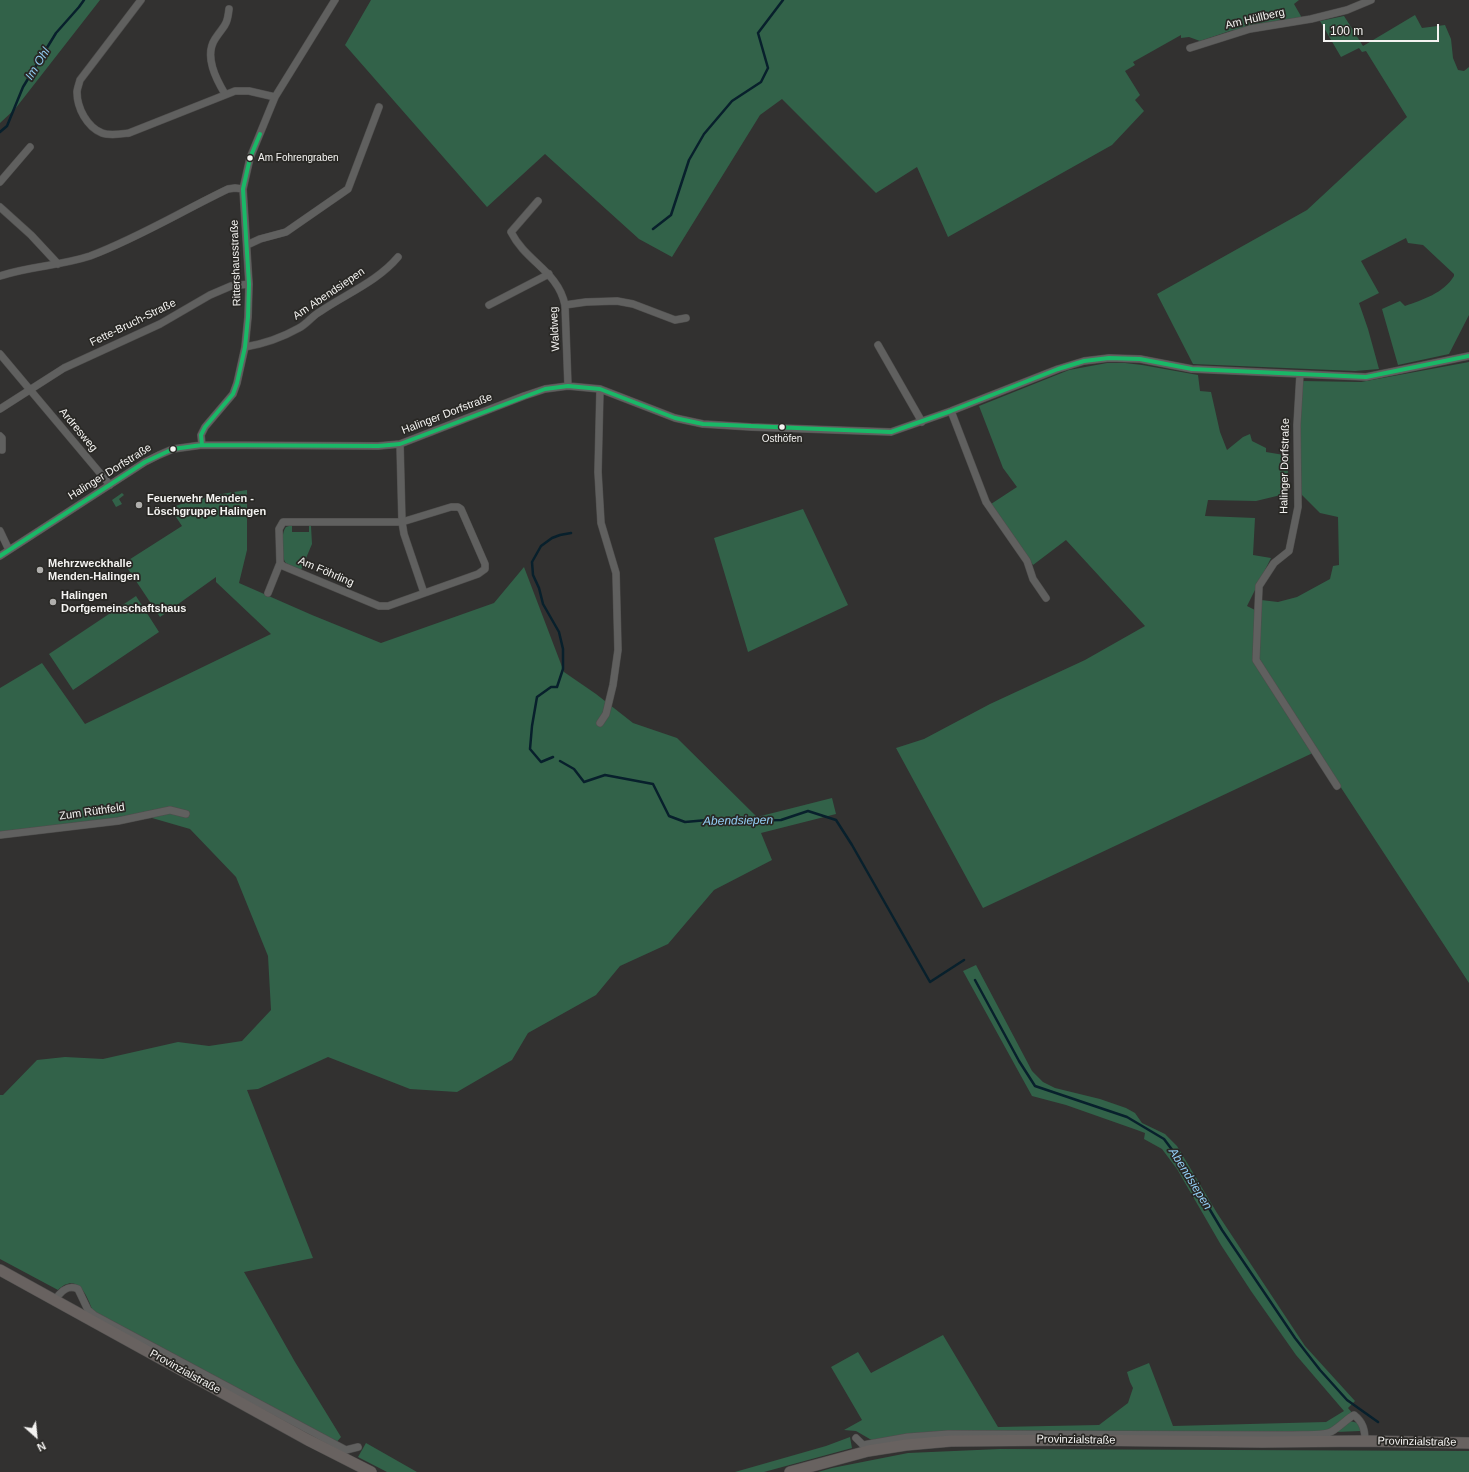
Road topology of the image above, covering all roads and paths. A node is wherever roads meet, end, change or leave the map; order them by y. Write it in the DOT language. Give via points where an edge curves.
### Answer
graph roads {
  1 [pos="141,0"];
  2 [pos="335,0"];
  3 [pos="1371,0"];
  4 [pos="229,9"];
  5 [pos="1190,48"];
  6 [pos="225,94"];
  7 [pos="275,96"];
  8 [pos="379,107"];
  9 [pos="30,147"];
  10 [pos="0,182"];
  11 [pos="243,189"];
  12 [pos="538,201"];
  13 [pos="0,208"];
  14 [pos="247,245"];
  15 [pos="398,257"];
  16 [pos="58,264"];
  17 [pos="549,274"];
  18 [pos="0,276"];
  19 [pos="249,284"];
  20 [pos="489,305"];
  21 [pos="566,306"];
  22 [pos="686,318"];
  23 [pos="878,346"];
  24 [pos="245,348"];
  25 [pos="0,354"];
  26 [pos="1469,356"];
  27 [pos="1300,374"];
  28 [pos="568,386"];
  29 [pos="600,389"];
  30 [pos="29,390"];
  31 [pos="0,409"];
  32 [pos="951,411"];
  33 [pos="922,422"];
  34 [pos="0,436"];
  35 [pos="400,444"];
  36 [pos="202,445"];
  37 [pos="2,450"];
  38 [pos="110,485"];
  39 [pos="402,522"];
  40 [pos="0,531"];
  41 [pos="9,550"];
  42 [pos="0,556"];
  43 [pos="280,563"];
  44 [pos="268,593"];
  45 [pos="424,593"];
  46 [pos="1046,598"];
  47 [pos="600,723"];
  48 [pos="1337,786"];
  49 [pos="186,814"];
  50 [pos="0,835"];
  51 [pos="0,1270"];
  52 [pos="57,1297"];
  53 [pos="856,1438"];
  54 [pos="1365,1441"];
  55 [pos="1469,1443"];
  56 [pos="358,1447"];
  57 [pos="371,1472"];
  58 [pos="790,1472"];
  1 -- 6 [label="street" via="80,80 78,102 84,118 102,133 129,133"];
  2 -- 7 [label="street, Rittershausstraße"];
  3 -- 5 [label="street, Am Hüllberg" via="1347,10 1250,29"];
  4 -- 6 [label="street" via="228,23 214,40 211,51 211,62"];
  6 -- 7 [label="street" via="249,90"];
  7 -- 11 [label="street, Rittershausstraße" via="250,158"];
  8 -- 14 [label="street" via="348,189 286,232"];
  9 -- 10 [label="street"];
  11 -- 14 [label="street, Rittershausstraße"];
  11 -- 16 [label="street" via="228,190 90,256"];
  12 -- 17 [label="street, Waldweg" via="511,232 524,251"];
  13 -- 16 [label="street" via="35,239"];
  14 -- 19 [label="street, Rittershausstraße"];
  15 -- 24 [label="street, Am Abendsiepen" via="374,278 319,312 300,328"];
  16 -- 18 [label="street" via="13,271"];
  17 -- 20 [label="street"];
  17 -- 21 [label="street, Waldweg" via="563,294"];
  19 -- 24 [label="street, Rittershausstraße"];
  19 -- 30 [label="street, Fette-Bruch-Straße" via="231,286 210,295 160,324 64,368"];
  21 -- 22 [label="street" via="586,302 617,301 633,304 675,320"];
  21 -- 28 [label="street, Waldweg"];
  23 -- 33 [label="street"];
  24 -- 36 [label="street, Rittershausstraße" via="233,394 205,427 201,435"];
  25 -- 30 [label="street, Ardresweg"];
  26 -- 27 [label="street, Halinger Dorfstraße" via="1366,376"];
  27 -- 32 [label="street, Halinger Dorfstraße" via="1192,369 1140,359 1109,358 1084,361 1058,369"];
  27 -- 48 [label="street, Halinger Dorfstraße" via="1297,425 1298,507 1289,551 1274,563 1259,586 1255,654 1257,663"];
  28 -- 29 [label="street, Halinger Dorfstraße"];
  28 -- 35 [label="street, Halinger Dorfstraße" via="545,389 524,396"];
  29 -- 33 [label="street, Halinger Dorfstraße" via="675,418 703,424 891,432"];
  29 -- 47 [label="street" via="598,472 601,523 616,573 618,650 606,714"];
  30 -- 31 [label="street"];
  30 -- 38 [label="street, Ardresweg"];
  32 -- 33 [label="street, Halinger Dorfstraße"];
  32 -- 46 [label="street" via="986,502 1027,561 1033,579"];
  34 -- 37 [label="street"];
  35 -- 36 [label="street, Halinger Dorfstraße"];
  35 -- 39 [label="street"];
  36 -- 38 [label="street, Halinger Dorfstraße" via="173,449 159,455"];
  38 -- 41 [label="street, Halinger Dorfstraße"];
  39 -- 43 [label="street, Am Föhrling" via="283,522 279,529"];
  39 -- 45 [label="street"];
  39 -- 45 [label="street, Am Föhrling" via="458,507 485,564 485,569 478,574"];
  40 -- 41 [label="street"];
  41 -- 42 [label="street, Halinger Dorfstraße"];
  43 -- 44 [label="street"];
  43 -- 45 [label="street, Am Föhrling" via="379,606 388,606"];
  49 -- 50 [label="street, Zum Rüthfeld" via="170,810 118,821"];
  51 -- 52 [label="main road, Provinzialstraße"];
  52 -- 56 [label="street, Provinzialstraße" via="68,1288 78,1289 88,1310 94,1315 346,1450"];
  52 -- 57 [label="main road, Provinzialstraße" via="302,1436"];
  53 -- 54 [label="street, Provinzialstraße" via="863,1445 908,1437 948,1434 1321,1434 1328,1433 1354,1415 1363,1425"];
  54 -- 55 [label="main road, Provinzialstraße"];
  54 -- 58 [label="main road, Provinzialstraße" via="951,1441 868,1451"];
}
